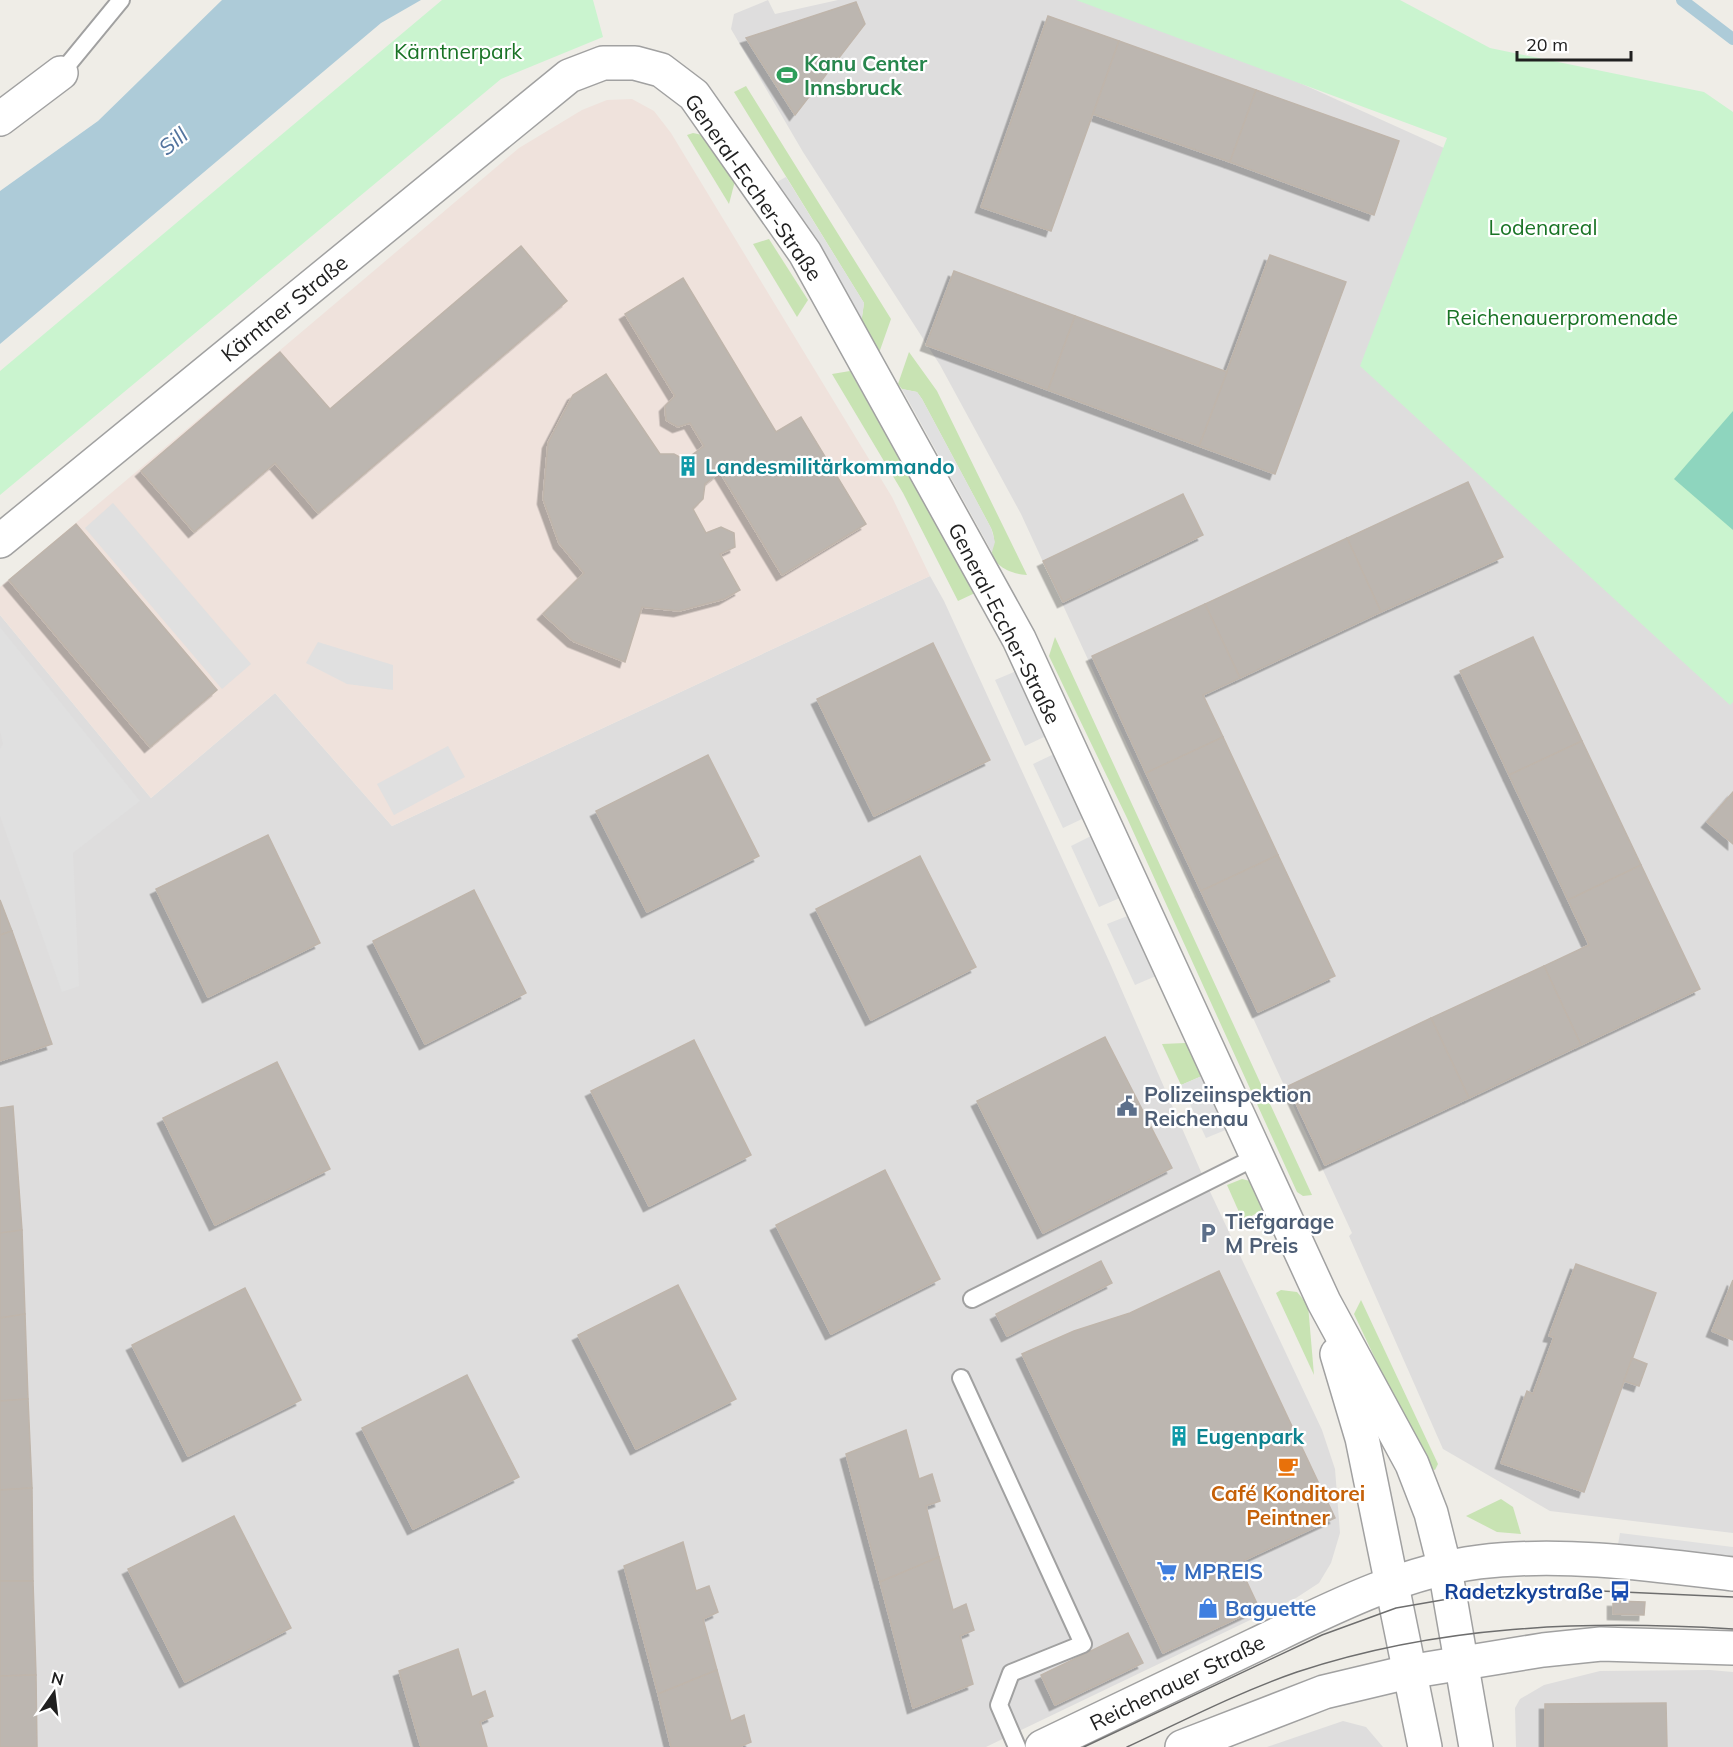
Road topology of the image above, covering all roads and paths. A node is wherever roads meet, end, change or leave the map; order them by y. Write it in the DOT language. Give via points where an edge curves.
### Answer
graph roads {
  1 [pos="121,0"];
  2 [pos="61,73"];
  3 [pos="569,76"];
  4 [pos="0,119"];
  5 [pos="0,542"];
  6 [pos="1256,1157"];
  7 [pos="972,1299"];
  8 [pos="1324,1302"];
  9 [pos="961,1378"];
  10 [pos="1445,1569"];
  11 [pos="1733,1574"];
  12 [pos="1392,1585"];
  13 [pos="1733,1648"];
  14 [pos="1462,1663"];
  15 [pos="1408,1672"];
  16 [pos="1017,1747"];
  17 [pos="1042,1747"];
  18 [pos="1182,1747"];
  19 [pos="1425,1747"];
  20 [pos="1476,1747"];
  1 -- 2 [label="lane"];
  2 -- 4 [label="street"];
  3 -- 5 [label="street, Kärntner Straße"];
  3 -- 6 [label="street, General-Eccher-Straße" via="603,63 635,63 670,76 694,95 805,253 1018,639"];
  6 -- 7 [label="lane"];
  6 -- 8 [label="street, General-Eccher-Straße"];
  8 -- 10 [label="street, General-Eccher-Straße" via="1412,1464 1431,1513"];
  8 -- 12 [label="street, General-Eccher-Straße" via="1362,1438"];
  9 -- 16 [label="lane" via="1083,1644 1011,1673 999,1705"];
  10 -- 11 [label="street, Reichenauer Straße" via="1530,1558"];
  10 -- 12 [label="street, Reichenauer Straße"];
  10 -- 14 [label="street, General-Eccher-Straße"];
  12 -- 15 [label="street, General-Eccher-Straße"];
  12 -- 17 [label="street, Reichenauer Straße" via="1323,1612"];
  13 -- 14 [label="street" via="1601,1644"];
  14 -- 15 [label="street"];
  14 -- 20 [label="street"];
  15 -- 18 [label="street" via="1324,1692"];
  15 -- 19 [label="street"];
}
